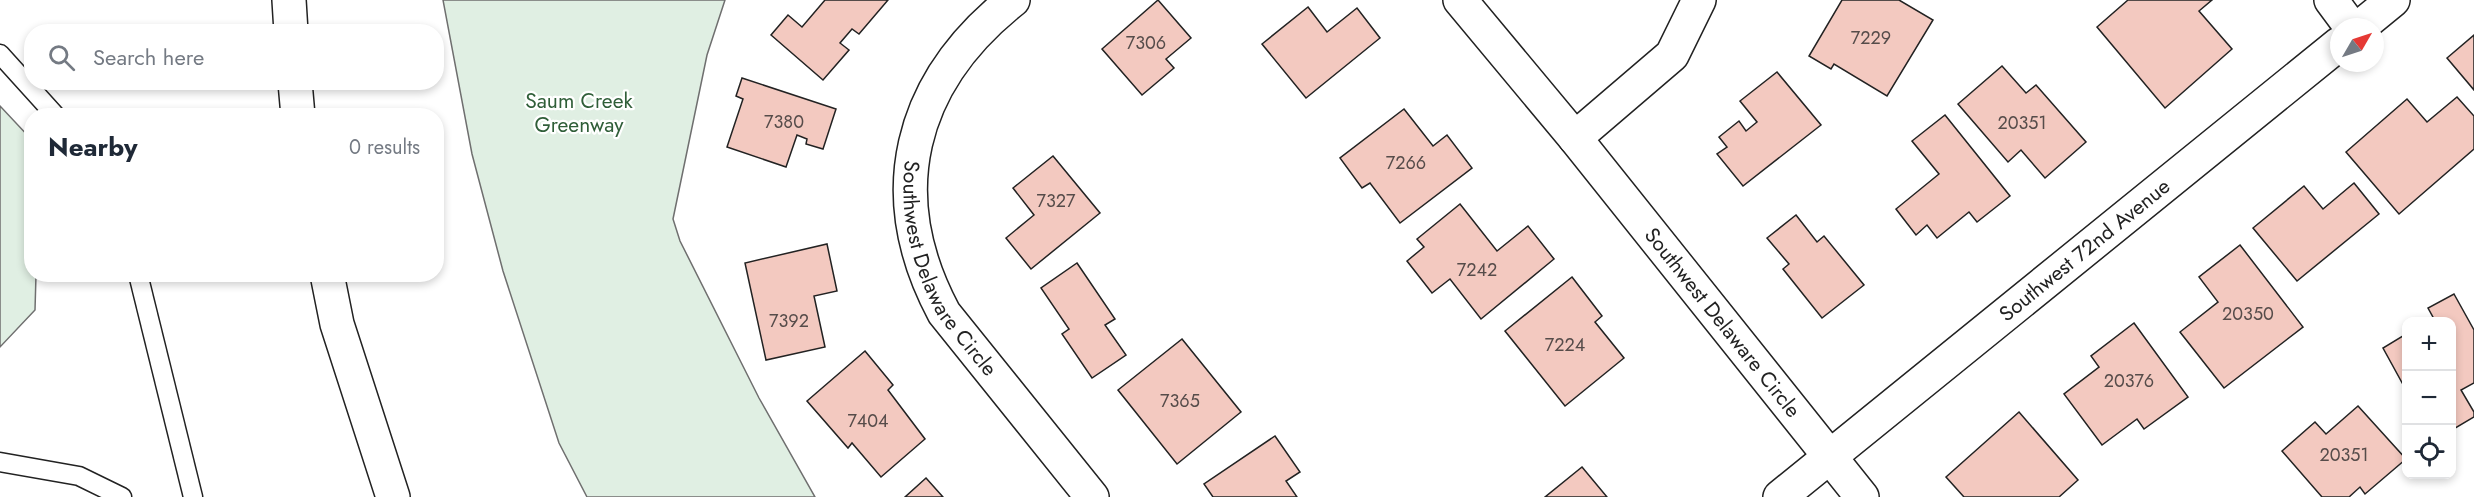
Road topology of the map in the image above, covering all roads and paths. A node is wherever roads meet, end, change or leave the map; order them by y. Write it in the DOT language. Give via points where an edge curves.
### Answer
graph roads {
  1 [pos="289,0"];
  2 [pos="1013,0"];
  3 [pos="1460,0"];
  4 [pos="1699,0"];
  5 [pos="2331,0"];
  6 [pos="2393,0"];
  7 [pos="2344,18"];
  8 [pos="2371,18"];
  9 [pos="290,24"];
  10 [pos="2330,51"];
  11 [pos="0,54"];
  12 [pos="24,81"];
  13 [pos="33,90"];
  14 [pos="296,90"];
  15 [pos="49,108"];
  16 [pos="297,108"];
  17 [pos="1575,138"];
  18 [pos="140,282"];
  19 [pos="329,282"];
  20 [pos="1829,457"];
  21 [pos="0,462"];
  22 [pos="122,497"];
  23 [pos="193,497"];
  24 [pos="393,497"];
  25 [pos="1092,497"];
  26 [pos="1780,497"];
  27 [pos="1862,497"];
  1 -- 9 [label="main road"];
  2 -- 25 [label="main road, Southwest Delaware Circle" via="958,53 936,90 918,131 909,207 927,280 944,313"];
  3 -- 17 [label="main road, Southwest Delaware Circle"];
  4 -- 17 [label="main road" via="1672,55"];
  5 -- 7 [label="main road"];
  6 -- 8 [label="main road"];
  10 -- 20 [label="main road, Southwest 72nd Avenue"];
  11 -- 12 [label="lane"];
  13 -- 15 [label="lane"];
  14 -- 16 [label="main road"];
  17 -- 20 [label="main road, Southwest Delaware Circle"];
  18 -- 23 [label="lane"];
  19 -- 24 [label="main road" via="337,324"];
  20 -- 26 [label="main road"];
  20 -- 27 [label="main road, Southwest Delaware Circle"];
  21 -- 22 [label="lane" via="79,476"];
}
